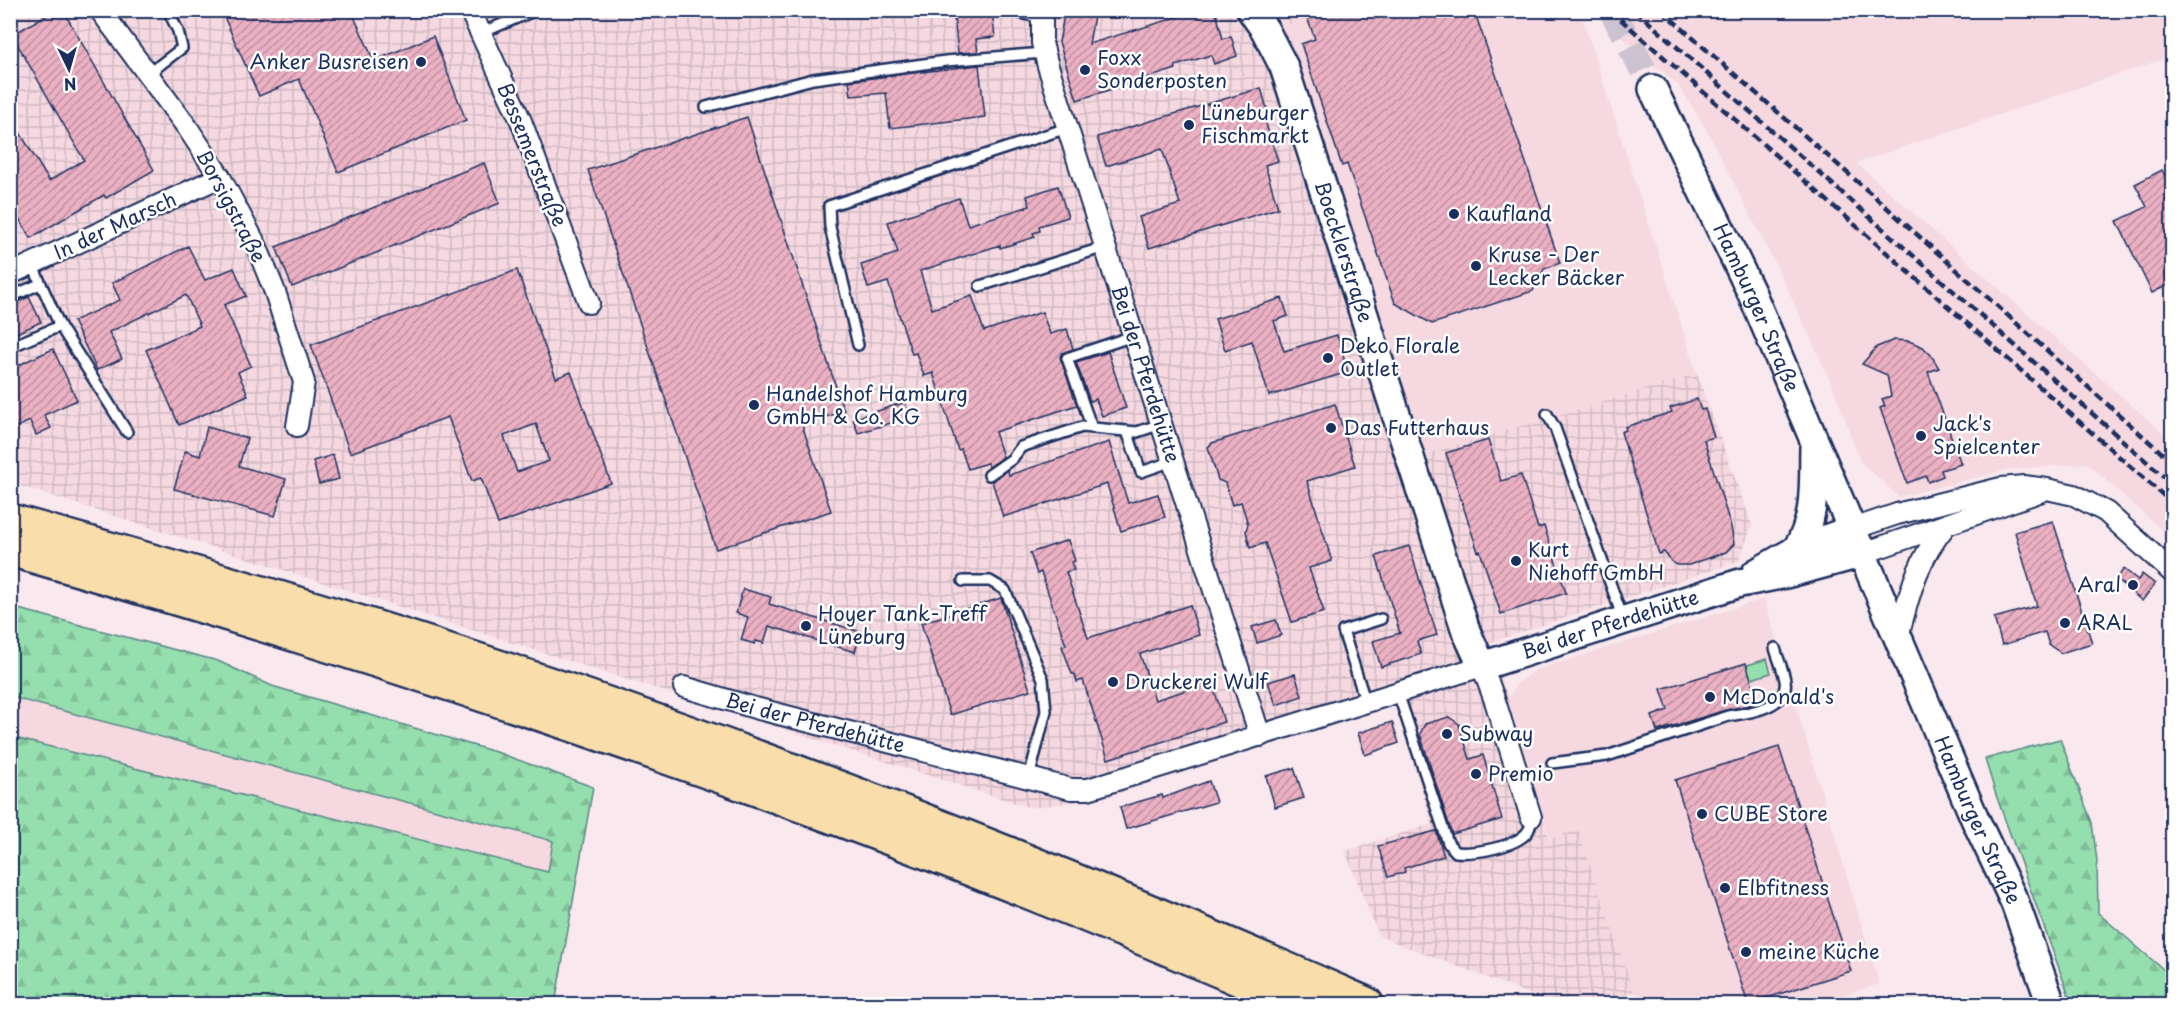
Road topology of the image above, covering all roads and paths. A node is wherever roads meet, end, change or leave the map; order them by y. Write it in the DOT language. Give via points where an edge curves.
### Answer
graph roads {
  1 [pos="100,10"];
  2 [pos="168,10"];
  3 [pos="470,10"];
  4 [pos="504,10"];
  5 [pos="536,10"];
  6 [pos="1007,10"];
  7 [pos="1251,10"];
  8 [pos="1042,14"];
  9 [pos="509,21"];
  10 [pos="481,33"];
  11 [pos="1044,53"];
  12 [pos="148,74"];
  13 [pos="1653,89"];
  14 [pos="706,107"];
  15 [pos="1067,128"];
  16 [pos="220,177"];
  17 [pos="1105,247"];
  18 [pos="32,264"];
  19 [pos="10,274"];
  20 [pos="40,284"];
  21 [pos="980,286"];
  22 [pos="10,297"];
  23 [pos="589,303"];
  24 [pos="60,326"];
  25 [pos="1133,336"];
  26 [pos="858,345"];
  27 [pos="10,347"];
  28 [pos="1547,414"];
  29 [pos="1161,424"];
  30 [pos="297,426"];
  31 [pos="1092,428"];
  32 [pos="1127,431"];
  33 [pos="127,432"];
  34 [pos="1814,437"];
  35 [pos="1173,461"];
  36 [pos="989,475"];
  37 [pos="2047,489"];
  38 [pos="10,521"];
  39 [pos="1948,524"];
  40 [pos="1858,541"];
  41 [pos="10,549"];
  42 [pos="1796,550"];
  43 [pos="2172,572"];
  44 [pos="963,581"];
  45 [pos="1740,583"];
  46 [pos="1381,619"];
  47 [pos="1624,621"];
  48 [pos="1898,637"];
  49 [pos="1775,648"];
  50 [pos="1482,666"];
  51 [pos="684,687"];
  52 [pos="1398,693"];
  53 [pos="1366,703"];
  54 [pos="1260,736"];
  55 [pos="1552,763"];
  56 [pos="1029,778"];
  57 [pos="1532,818"];
  58 [pos="1297,1005"];
  59 [pos="1366,1005"];
  60 [pos="2051,1005"];
  1 -- 12 [label="street, Borsigstraße"];
  2 -- 12 [label="lane" via="182,48"];
  3 -- 10 [label="street, Bessemerstraße"];
  4 -- 9 [label="lane"];
  5 -- 9 [label="lane"];
  6 -- 8 [label="lane"];
  7 -- 50 [label="street, Boecklerstraße" via="1284,66 1378,346 1466,630"];
  8 -- 11 [label="street, Bei der Pferdehütte"];
  9 -- 10 [label="lane"];
  10 -- 23 [label="street, Bessemerstraße" via="521,121"];
  11 -- 14 [label="lane" via="946,61 813,79"];
  11 -- 15 [label="street, Bei der Pferdehütte"];
  12 -- 16 [label="street, Borsigstraße"];
  13 -- 34 [label="street, Hamburger Straße" via="1752,294"];
  15 -- 17 [label="street, Bei der Pferdehütte"];
  15 -- 26 [label="lane" via="828,206"];
  16 -- 18 [label="street, In der Marsch"];
  16 -- 30 [label="street, Borsigstraße" via="255,229 304,382"];
  17 -- 21 [label="lane"];
  17 -- 25 [label="street, Bei der Pferdehütte"];
  18 -- 19 [label="street, In der Marsch"];
  18 -- 20 [label="lane"];
  20 -- 22 [label="lane"];
  20 -- 24 [label="lane"];
  24 -- 27 [label="lane"];
  24 -- 33 [label="lane"];
  25 -- 29 [label="street, Bei der Pferdehütte"];
  25 -- 31 [label="lane" via="1067,358"];
  28 -- 47 [label="lane"];
  29 -- 32 [label="lane"];
  29 -- 35 [label="street, Bei der Pferdehütte"];
  31 -- 32 [label="lane"];
  31 -- 36 [label="lane" via="1082,427 1022,447"];
  32 -- 35 [label="lane" via="1141,471"];
  34 -- 40 [label="street, Hamburger Straße"];
  34 -- 42 [label="street" via="1813,505"];
  35 -- 54 [label="street, Bei der Pferdehütte"];
  37 -- 39 [label="street"];
  37 -- 40 [label="street" via="2001,488 1897,514"];
  37 -- 43 [label="street" via="2074,495 2106,512"];
  38 -- 59 [label="highway" via="423,643 681,730 928,821 1152,911"];
  39 -- 40 [label="street"];
  39 -- 48 [label="street" via="1932,542 1917,571"];
  40 -- 42 [label="street, Bei der Pferdehütte"];
  40 -- 45 [label="street, Bei der Pferdehütte" via="1786,574"];
  40 -- 48 [label="street, Hamburger Straße"];
  41 -- 58 [label="highway" via="422,673 684,763 950,860 1142,936"];
  42 -- 45 [label="street, Bei der Pferdehütte"];
  44 -- 56 [label="lane" via="990,581 1005,590 1043,679 1046,711"];
  45 -- 47 [label="street, Bei der Pferdehütte"];
  46 -- 53 [label="lane" via="1343,631"];
  47 -- 50 [label="street, Bei der Pferdehütte"];
  48 -- 60 [label="street, Hamburger Straße" via="2015,903"];
  49 -- 55 [label="lane" via="1786,682 1785,691 1773,704 1607,756"];
  50 -- 52 [label="street, Bei der Pferdehütte"];
  50 -- 57 [label="street"];
  51 -- 56 [label="street, Bei der Pferdehütte"];
  52 -- 53 [label="street, Bei der Pferdehütte"];
  52 -- 57 [label="lane" via="1448,843 1456,852 1485,850 1524,836"];
  53 -- 54 [label="street, Bei der Pferdehütte"];
  54 -- 56 [label="street, Bei der Pferdehütte" via="1088,789 1071,789"];
}
